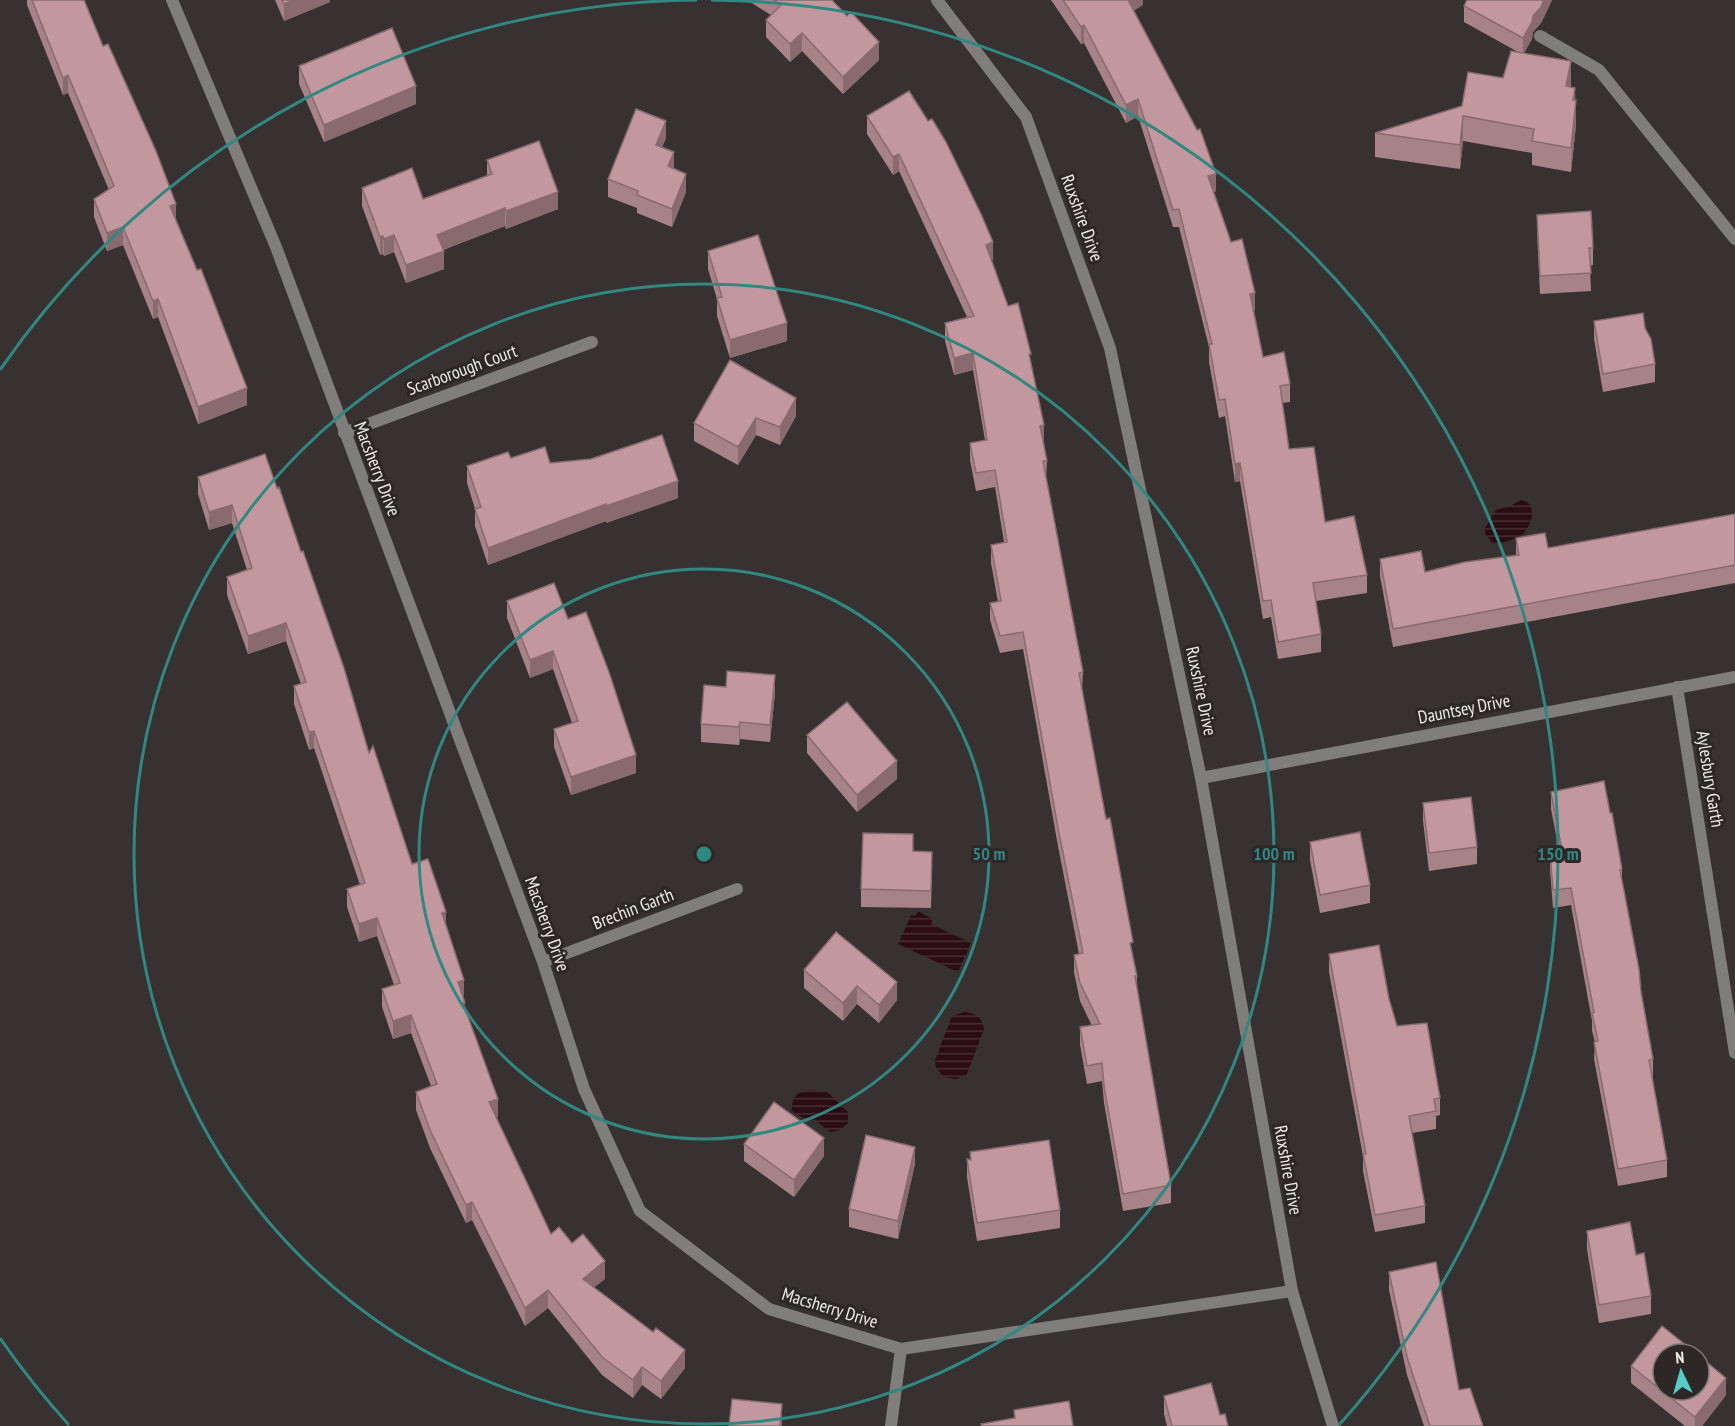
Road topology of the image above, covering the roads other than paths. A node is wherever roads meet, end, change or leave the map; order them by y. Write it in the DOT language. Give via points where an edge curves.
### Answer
graph roads {
  1 [pos="172,0"];
  2 [pos="937,0"];
  3 [pos="1540,36"];
  4 [pos="1735,239"];
  5 [pos="592,342"];
  6 [pos="344,433"];
  7 [pos="1735,677"];
  8 [pos="1677,687"];
  9 [pos="1201,778"];
  10 [pos="737,889"];
  11 [pos="543,962"];
  12 [pos="1735,1053"];
  13 [pos="1292,1291"];
  14 [pos="901,1349"];
  15 [pos="891,1426"];
  16 [pos="1333,1426"];
  1 -- 6 [label="street, Macsherry Drive" via="276,247"];
  2 -- 9 [label="street, Ruxshire Drive" via="1026,117 1110,348"];
  3 -- 4 [label="street" via="1599,70"];
  5 -- 6 [label="street, Scarborough Court"];
  6 -- 11 [label="street, Macsherry Drive"];
  7 -- 8 [label="street, Dauntsey Drive"];
  8 -- 9 [label="street, Dauntsey Drive"];
  8 -- 12 [label="street, Aylesbury Garth"];
  9 -- 13 [label="street, Ruxshire Drive"];
  10 -- 11 [label="street, Brechin Garth"];
  11 -- 14 [label="street, Macsherry Drive" via="584,1089 640,1211 769,1309"];
  13 -- 14 [label="street, Macsherry Drive"];
  13 -- 16 [label="street, Ruxshire Drive"];
  14 -- 15 [label="street"];
}
